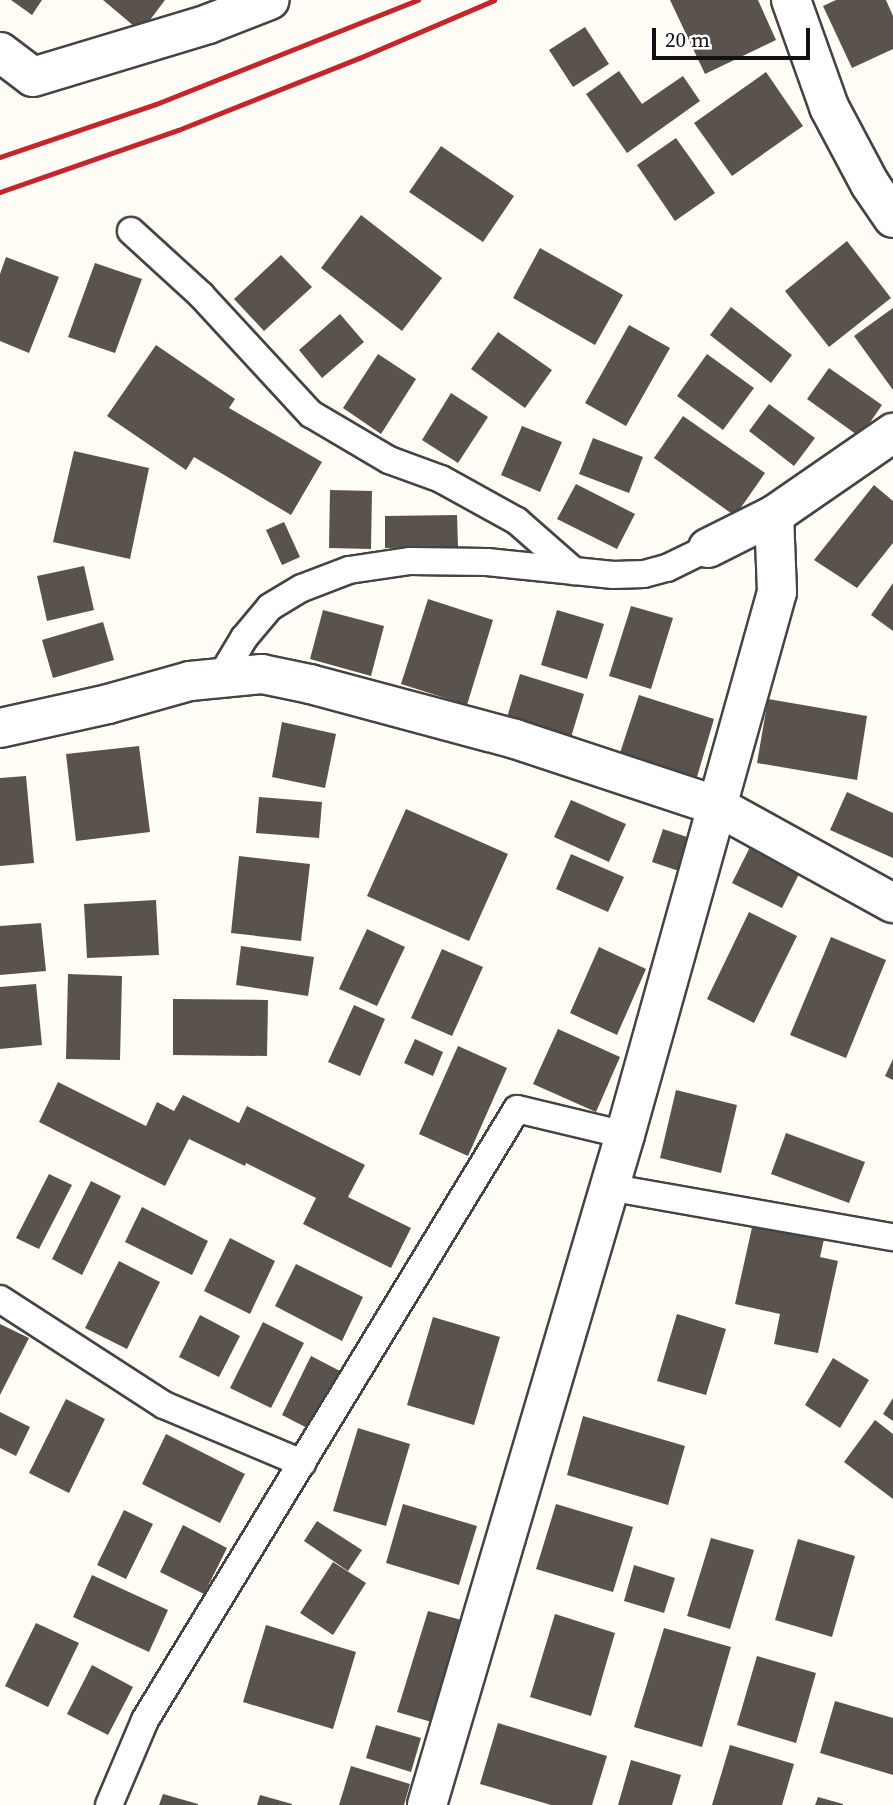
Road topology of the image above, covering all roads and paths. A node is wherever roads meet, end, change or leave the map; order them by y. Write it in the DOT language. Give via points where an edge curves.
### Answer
graph roads {
  1 [pos="270,0"];
  2 [pos="791,0"];
  3 [pos="0,52"];
  4 [pos="893,218"];
  5 [pos="131,231"];
  6 [pos="891,438"];
  7 [pos="774,514"];
  8 [pos="708,548"];
  9 [pos="574,571"];
  10 [pos="220,678"];
  11 [pos="0,728"];
  12 [pos="717,806"];
  13 [pos="893,903"];
  14 [pos="625,1135"];
  15 [pos="608,1187"];
  16 [pos="893,1237"];
  17 [pos="0,1299"];
  18 [pos="302,1463"];
  19 [pos="109,1805"];
  20 [pos="427,1805"];
  1 -- 3 [label="street" via="208,24 33,77"];
  2 -- 4 [label="street" via="829,107"];
  5 -- 9 [label="lane" via="201,295 310,414 389,460 441,479 517,522"];
  6 -- 7 [label="street"];
  7 -- 8 [label="street"];
  7 -- 12 [label="street" via="778,592"];
  8 -- 9 [label="lane" via="644,574"];
  9 -- 10 [label="lane" via="487,562 410,561 349,570 302,588 270,607"];
  10 -- 11 [label="street" via="190,681"];
  10 -- 12 [label="street" via="262,674 310,684 515,739"];
  12 -- 13 [label="street"];
  12 -- 14 [label="street"];
  14 -- 15 [label="street"];
  14 -- 18 [label="lane" via="517,1109"];
  15 -- 16 [label="lane"];
  15 -- 20 [label="street"];
  17 -- 18 [label="lane" via="164,1405"];
  18 -- 19 [label="lane" via="145,1720"];
}
